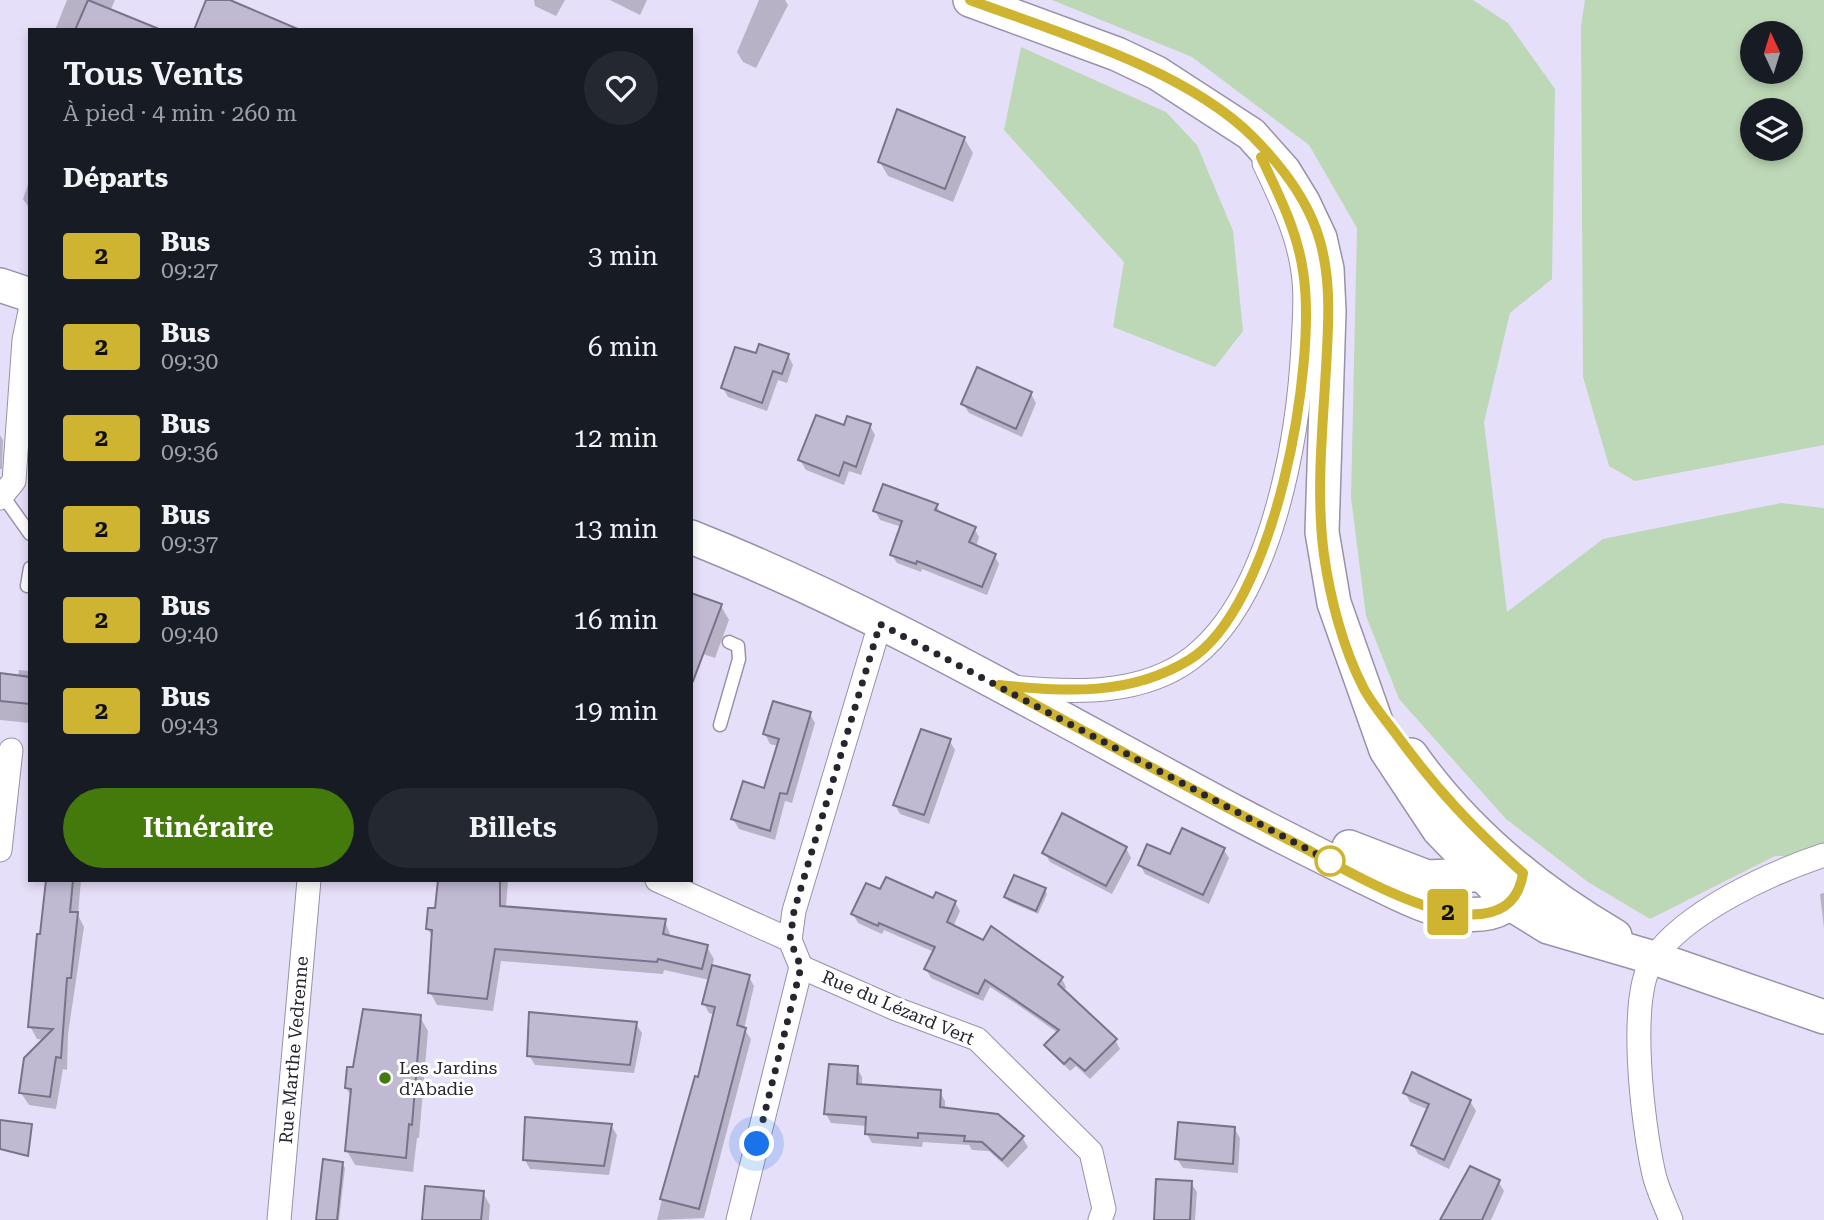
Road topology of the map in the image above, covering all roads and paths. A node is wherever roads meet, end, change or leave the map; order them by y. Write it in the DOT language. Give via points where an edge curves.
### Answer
graph roads {
  1 [pos="970,0"];
  2 [pos="1251,134"];
  3 [pos="0,285"];
  4 [pos="28,294"];
  5 [pos="28,321"];
  6 [pos="2,497"];
  7 [pos="28,531"];
  8 [pos="693,538"];
  9 [pos="28,580"];
  10 [pos="27,586"];
  11 [pos="880,624"];
  12 [pos="729,642"];
  13 [pos="999,685"];
  14 [pos="1363,688"];
  15 [pos="720,725"];
  16 [pos="14,750"];
  17 [pos="1122,752"];
  18 [pos="0,850"];
  19 [pos="1818,860"];
  20 [pos="1479,874"];
  21 [pos="309,882"];
  22 [pos="661,882"];
  23 [pos="1518,889"];
  24 [pos="790,940"];
  25 [pos="1654,958"];
  26 [pos="801,967"];
  27 [pos="1824,1017"];
  28 [pos="279,1220"];
  29 [pos="738,1220"];
  30 [pos="1100,1220"];
  31 [pos="1671,1220"];
  1 -- 2 [label="street" via="1157,73"];
  2 -- 13 [label="street" via="1297,242 1305,295 1294,436 1270,535 1234,607 1192,658 1154,678 1097,690"];
  2 -- 14 [label="street" via="1284,171 1303,202 1320,238 1327,269 1322,532 1334,603"];
  3 -- 4 [label="street"];
  5 -- 6 [label="street" via="14,481"];
  6 -- 7 [label="lane"];
  8 -- 11 [label="street" via="790,578"];
  9 -- 10 [label="lane"];
  11 -- 13 [label="street"];
  11 -- 24 [label="street" via="794,911"];
  12 -- 15 [label="lane" via="738,646 740,659"];
  13 -- 17 [label="street"];
  14 -- 20 [label="street" via="1386,750 1415,798"];
  14 -- 23 [label="street" via="1430,781"];
  16 -- 18 [label="street"];
  17 -- 20 [label="street" via="1410,873 1448,878"];
  17 -- 23 [label="street" via="1416,902 1462,914 1489,912"];
  19 -- 25 [label="street" via="1704,910"];
  20 -- 23 [label="street"];
  21 -- 28 [label="street, Rue Marthe Vedrenne"];
  22 -- 24 [label="street"];
  23 -- 25 [label="street" via="1559,916 1612,934"];
  23 -- 25 [label="street" via="1548,927"];
  24 -- 26 [label="street"];
  25 -- 27 [label="street"];
  25 -- 31 [label="street" via="1646,974 1640,1021 1643,1107 1653,1173"];
  26 -- 29 [label="street"];
  26 -- 30 [label="street, Rue du Lézard Vert" via="896,1010 977,1039 1091,1152 1104,1209"];
}
